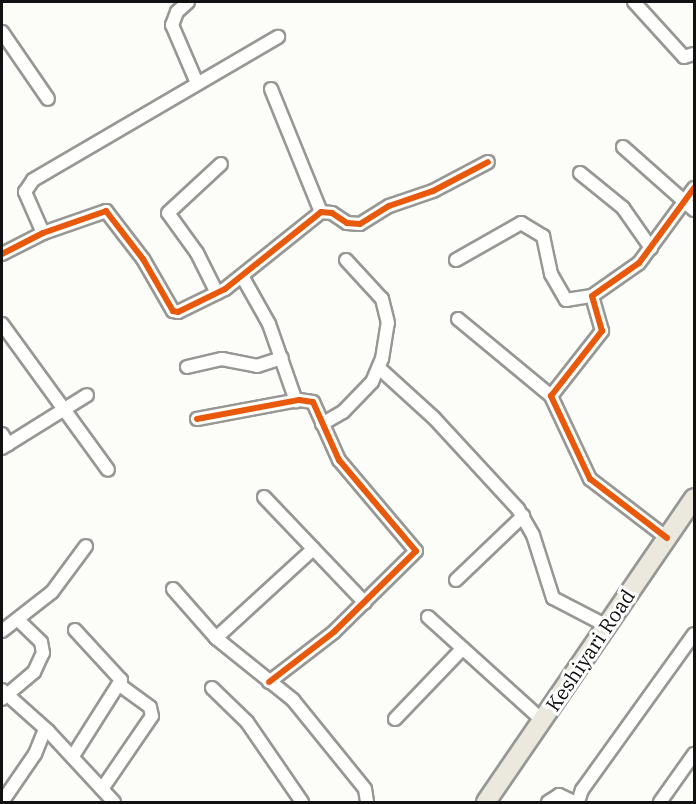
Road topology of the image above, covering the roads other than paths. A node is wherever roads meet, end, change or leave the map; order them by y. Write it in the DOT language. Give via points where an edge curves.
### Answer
graph roads {
  1 [pos="188,2"];
  2 [pos="634,2"];
  3 [pos="2,32"];
  4 [pos="278,37"];
  5 [pos="694,54"];
  6 [pos="197,83"];
  7 [pos="271,89"];
  8 [pos="48,99"];
  9 [pos="623,147"];
  10 [pos="488,162"];
  11 [pos="221,164"];
  12 [pos="580,173"];
  13 [pos="694,188"];
  14 [pos="690,206"];
  15 [pos="321,212"];
  16 [pos="43,233"];
  17 [pos="651,248"];
  18 [pos="2,254"];
  19 [pos="346,260"];
  20 [pos="456,260"];
  21 [pos="242,276"];
  22 [pos="218,293"];
  23 [pos="592,296"];
  24 [pos="458,319"];
  25 [pos="2,324"];
  26 [pos="282,358"];
  27 [pos="187,368"];
  28 [pos="379,368"];
  29 [pos="87,395"];
  30 [pos="551,396"];
  31 [pos="296,401"];
  32 [pos="65,408"];
  33 [pos="196,419"];
  34 [pos="322,424"];
  35 [pos="4,442"];
  36 [pos="108,470"];
  37 [pos="264,497"];
  38 [pos="694,498"];
  39 [pos="523,516"];
  40 [pos="667,538"];
  41 [pos="86,546"];
  42 [pos="313,549"];
  43 [pos="456,580"];
  44 [pos="173,589"];
  45 [pos="365,603"];
  46 [pos="428,617"];
  47 [pos="18,620"];
  48 [pos="607,626"];
  49 [pos="75,630"];
  50 [pos="2,631"];
  51 [pos="694,633"];
  52 [pos="216,638"];
  53 [pos="463,648"];
  54 [pos="269,682"];
  55 [pos="121,686"];
  56 [pos="212,688"];
  57 [pos="3,694"];
  58 [pos="395,719"];
  59 [pos="542,720"];
  60 [pos="45,729"];
  61 [pos="694,754"];
  62 [pos="73,756"];
  63 [pos="102,789"];
  64 [pos="2,802"];
  65 [pos="114,802"];
  66 [pos="302,802"];
  67 [pos="366,802"];
  68 [pos="486,802"];
  69 [pos="548,802"];
  70 [pos="576,802"];
  71 [pos="660,802"];
  1 -- 6 [label="street" via="177,12 172,25"];
  2 -- 5 [label="street" via="684,57"];
  3 -- 8 [label="street"];
  4 -- 6 [label="street"];
  6 -- 16 [label="street" via="27,186 29,205"];
  7 -- 15 [label="street"];
  9 -- 14 [label="street"];
  10 -- 15 [label="street" via="433,191 389,206 360,224 352,225 332,213"];
  11 -- 22 [label="street" via="168,213 197,253"];
  12 -- 17 [label="street" via="623,208"];
  13 -- 14 [label="street"];
  14 -- 17 [label="street"];
  15 -- 21 [label="street"];
  16 -- 18 [label="street"];
  16 -- 22 [label="street" via="106,211 143,260 173,311 184,310"];
  17 -- 23 [label="street" via="624,276"];
  19 -- 28 [label="street" via="387,307 388,323"];
  20 -- 23 [label="street" via="521,223 543,236 551,274 567,300"];
  21 -- 22 [label="street"];
  21 -- 26 [label="street" via="269,324"];
  23 -- 30 [label="street" via="602,331"];
  24 -- 30 [label="street"];
  25 -- 32 [label="street"];
  26 -- 27 [label="street" via="257,366 222,359"];
  26 -- 31 [label="street"];
  28 -- 34 [label="street" via="352,403"];
  28 -- 39 [label="street" via="434,418"];
  29 -- 32 [label="street"];
  30 -- 40 [label="street" via="590,479"];
  31 -- 33 [label="street"];
  31 -- 34 [label="street" via="313,402"];
  32 -- 35 [label="street"];
  32 -- 36 [label="street"];
  34 -- 45 [label="street" via="347,471 416,551"];
  37 -- 42 [label="street"];
  38 -- 40 [label="main road, Keshiyari Road"];
  39 -- 43 [label="street"];
  39 -- 48 [label="street" via="554,598"];
  40 -- 48 [label="main road, Keshiyari Road"];
  41 -- 47 [label="street" via="52,592"];
  42 -- 45 [label="street"];
  42 -- 52 [label="street"];
  44 -- 52 [label="street"];
  45 -- 54 [label="street" via="313,650"];
  46 -- 53 [label="street"];
  47 -- 50 [label="street"];
  47 -- 57 [label="street" via="41,642 43,653 34,672"];
  48 -- 59 [label="main road, Keshiyari Road"];
  49 -- 55 [label="street" via="119,674"];
  51 -- 70 [label="street"];
  52 -- 54 [label="street"];
  53 -- 58 [label="street"];
  53 -- 59 [label="street"];
  54 -- 67 [label="street" via="293,700 365,789"];
  55 -- 62 [label="street"];
  55 -- 63 [label="street" via="150,707 152,716"];
  56 -- 66 [label="street" via="253,730"];
  57 -- 60 [label="street"];
  59 -- 68 [label="main road, Keshiyari Road"];
  60 -- 62 [label="street"];
  60 -- 64 [label="street" via="35,754"];
  61 -- 71 [label="street"];
  62 -- 63 [label="street"];
  63 -- 65 [label="street"];
  69 -- 70 [label="street" via="559,795"];
}
